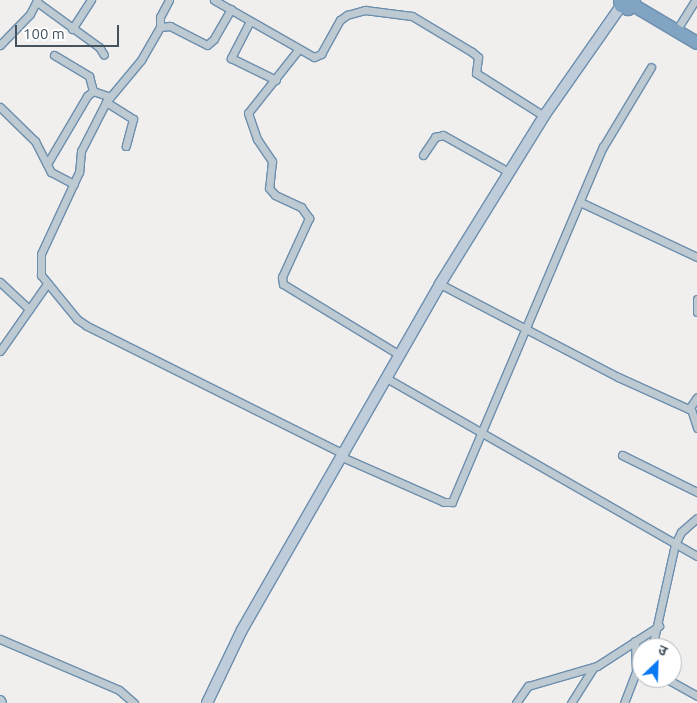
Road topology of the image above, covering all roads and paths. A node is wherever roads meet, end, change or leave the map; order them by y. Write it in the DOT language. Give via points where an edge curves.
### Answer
graph roads {
  1 [pos="91,0"];
  2 [pos="169,0"];
  3 [pos="214,0"];
  4 [pos="695,0"];
  5 [pos="37,1"];
  6 [pos="627,3"];
  7 [pos="231,9"];
  8 [pos="250,21"];
  9 [pos="160,27"];
  10 [pos="72,29"];
  11 [pos="676,31"];
  12 [pos="697,43"];
  13 [pos="0,45"];
  14 [pos="298,50"];
  15 [pos="54,54"];
  16 [pos="104,55"];
  17 [pos="652,67"];
  18 [pos="276,80"];
  19 [pos="93,91"];
  20 [pos="108,100"];
  21 [pos="0,107"];
  22 [pos="544,116"];
  23 [pos="126,146"];
  24 [pos="423,154"];
  25 [pos="47,164"];
  26 [pos="509,172"];
  27 [pos="74,184"];
  28 [pos="580,202"];
  29 [pos="697,258"];
  30 [pos="0,282"];
  31 [pos="47,284"];
  32 [pos="440,284"];
  33 [pos="697,299"];
  34 [pos="29,309"];
  35 [pos="697,312"];
  36 [pos="528,331"];
  37 [pos="0,351"];
  38 [pos="400,355"];
  39 [pos="388,379"];
  40 [pos="697,397"];
  41 [pos="691,409"];
  42 [pos="697,428"];
  43 [pos="481,433"];
  44 [pos="622,455"];
  45 [pos="343,456"];
  46 [pos="697,492"];
  47 [pos="697,518"];
  48 [pos="675,544"];
  49 [pos="697,556"];
  50 [pos="659,626"];
  51 [pos="640,638"];
  52 [pos="655,638"];
  53 [pos="0,639"];
  54 [pos="632,643"];
  55 [pos="592,668"];
  56 [pos="632,682"];
  57 [pos="682,688"];
  58 [pos="697,696"];
  59 [pos="134,703"];
  60 [pos="207,703"];
  61 [pos="516,703"];
  62 [pos="571,703"];
  63 [pos="624,703"];
  1 -- 10 [label="street"];
  2 -- 9 [label="street" via="160,17"];
  3 -- 7 [label="street"];
  4 -- 11 [label="street"];
  5 -- 10 [label="street"];
  5 -- 13 [label="street" via="30,14"];
  6 -- 11 [label="highway"];
  6 -- 22 [label="street"];
  7 -- 8 [label="street"];
  7 -- 9 [label="street" via="208,45 170,26"];
  8 -- 14 [label="street"];
  8 -- 18 [label="street" via="232,58"];
  9 -- 20 [label="street" via="141,60"];
  10 -- 16 [label="street" via="99,47"];
  11 -- 12 [label="highway"];
  14 -- 18 [label="street"];
  14 -- 22 [label="street" via="317,57 340,20 354,12 380,10 404,13 430,23 472,52 478,58 476,73"];
  15 -- 19 [label="street" via="89,76"];
  17 -- 28 [label="street" via="606,141"];
  18 -- 38 [label="street" via="251,106 248,117 257,139 272,161 269,188 301,207 309,218 282,277 283,284"];
  19 -- 20 [label="street"];
  19 -- 25 [label="street" via="86,96"];
  20 -- 23 [label="street" via="133,119"];
  20 -- 27 [label="street" via="81,151 81,168"];
  21 -- 25 [label="street" via="35,141"];
  22 -- 26 [label="street"];
  24 -- 26 [label="street" via="435,137 443,135"];
  25 -- 27 [label="street" via="54,175"];
  26 -- 32 [label="street"];
  27 -- 31 [label="street" via="41,254 39,268"];
  28 -- 29 [label="street"];
  28 -- 36 [label="street"];
  30 -- 34 [label="street"];
  31 -- 34 [label="street"];
  31 -- 45 [label="street" via="87,326"];
  32 -- 36 [label="street"];
  32 -- 38 [label="street"];
  33 -- 35 [label="street"];
  34 -- 37 [label="street"];
  36 -- 41 [label="street" via="618,377"];
  36 -- 43 [label="street"];
  38 -- 39 [label="street"];
  39 -- 43 [label="street"];
  39 -- 45 [label="street"];
  40 -- 41 [label="street"];
  41 -- 42 [label="street"];
  43 -- 45 [label="street" via="450,503"];
  43 -- 48 [label="street"];
  44 -- 46 [label="street"];
  45 -- 60 [label="street" via="242,630"];
  47 -- 48 [label="street" via="681,532"];
  48 -- 49 [label="street"];
  48 -- 50 [label="street"];
  50 -- 51 [label="street"];
  50 -- 52 [label="street"];
  53 -- 59 [label="street" via="119,690"];
  54 -- 55 [label="street"];
  55 -- 61 [label="street" via="533,683"];
  55 -- 62 [label="street"];
  56 -- 63 [label="street"];
  57 -- 58 [label="street"];
}
